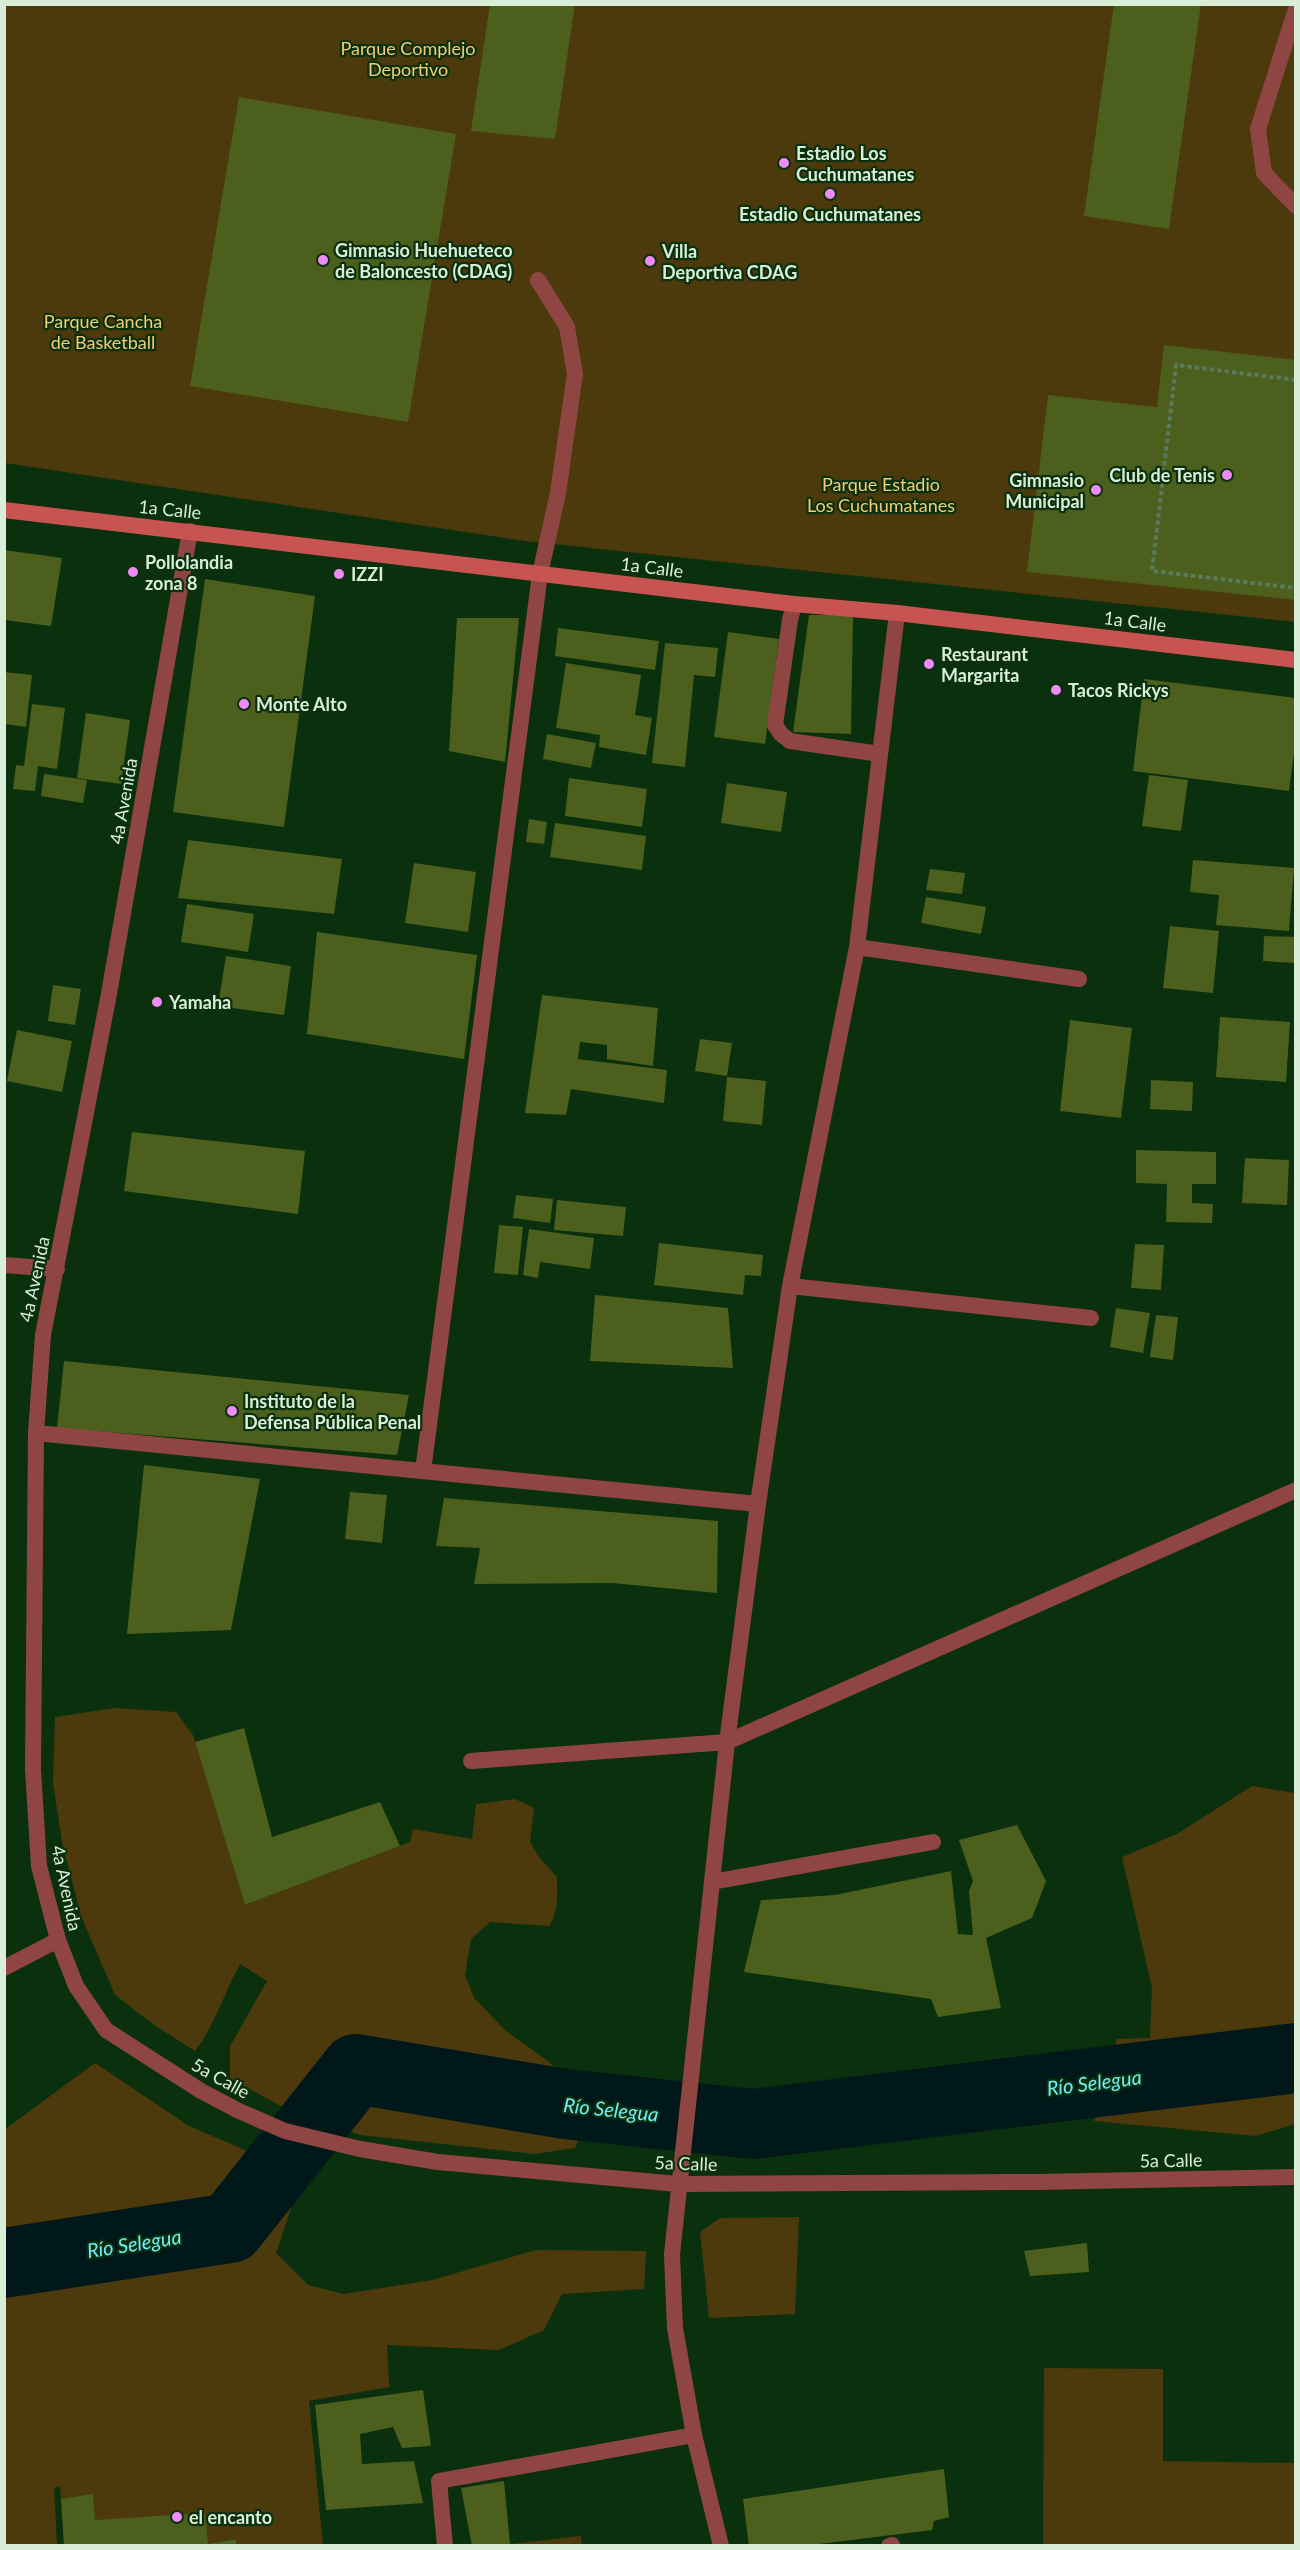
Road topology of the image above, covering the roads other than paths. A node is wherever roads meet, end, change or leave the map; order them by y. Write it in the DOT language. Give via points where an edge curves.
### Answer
graph roads {
  1 [pos="1296,9"];
  2 [pos="1296,206"];
  3 [pos="538,280"];
  4 [pos="4,510"];
  5 [pos="190,531"];
  6 [pos="540,574"];
  7 [pos="794,604"];
  8 [pos="897,613"];
  9 [pos="1296,660"];
  10 [pos="880,754"];
  11 [pos="857,947"];
  12 [pos="1079,979"];
  13 [pos="4,1265"];
  14 [pos="57,1269"];
  15 [pos="790,1286"];
  16 [pos="1091,1318"];
  17 [pos="36,1433"];
  18 [pos="423,1471"];
  19 [pos="1296,1490"];
  20 [pos="758,1504"];
  21 [pos="727,1742"];
  22 [pos="471,1761"];
  23 [pos="933,1842"];
  24 [pos="712,1882"];
  25 [pos="58,1940"];
  26 [pos="4,1968"];
  27 [pos="106,2030"];
  28 [pos="1296,2176"];
  29 [pos="678,2184"];
  30 [pos="694,2435"];
  31 [pos="445,2546"];
  32 [pos="721,2546"];
  1 -- 2 [label="street" via="1258,129 1263,173"];
  3 -- 6 [label="street" via="567,327 575,374 558,493"];
  4 -- 5 [label="main road, 1a Calle"];
  5 -- 6 [label="main road, 1a Calle"];
  5 -- 14 [label="street, 4a Avenida"];
  6 -- 7 [label="main road, 1a Calle"];
  6 -- 18 [label="street"];
  7 -- 8 [label="main road, 1a Calle"];
  7 -- 10 [label="street" via="775,725 790,741"];
  8 -- 9 [label="main road, 1a Calle"];
  8 -- 10 [label="street"];
  10 -- 11 [label="street"];
  11 -- 12 [label="street"];
  11 -- 15 [label="street"];
  13 -- 14 [label="street"];
  14 -- 17 [label="street, 4a Avenida" via="43,1335"];
  15 -- 16 [label="street"];
  15 -- 20 [label="street"];
  17 -- 18 [label="street"];
  17 -- 25 [label="street, 4a Avenida" via="33,1769 39,1866"];
  18 -- 20 [label="street"];
  19 -- 21 [label="street"];
  20 -- 21 [label="street"];
  21 -- 22 [label="street"];
  21 -- 24 [label="street"];
  23 -- 24 [label="street"];
  24 -- 29 [label="street"];
  25 -- 26 [label="street"];
  25 -- 27 [label="street, 4a Avenida" via="76,1986"];
  27 -- 29 [label="street, 5a Calle" via="201,2091 285,2131 438,2162"];
  28 -- 29 [label="street, 5a Calle" via="1024,2183"];
  29 -- 30 [label="street" via="672,2254 675,2328"];
  30 -- 31 [label="street" via="439,2481"];
  30 -- 32 [label="street"];
}
